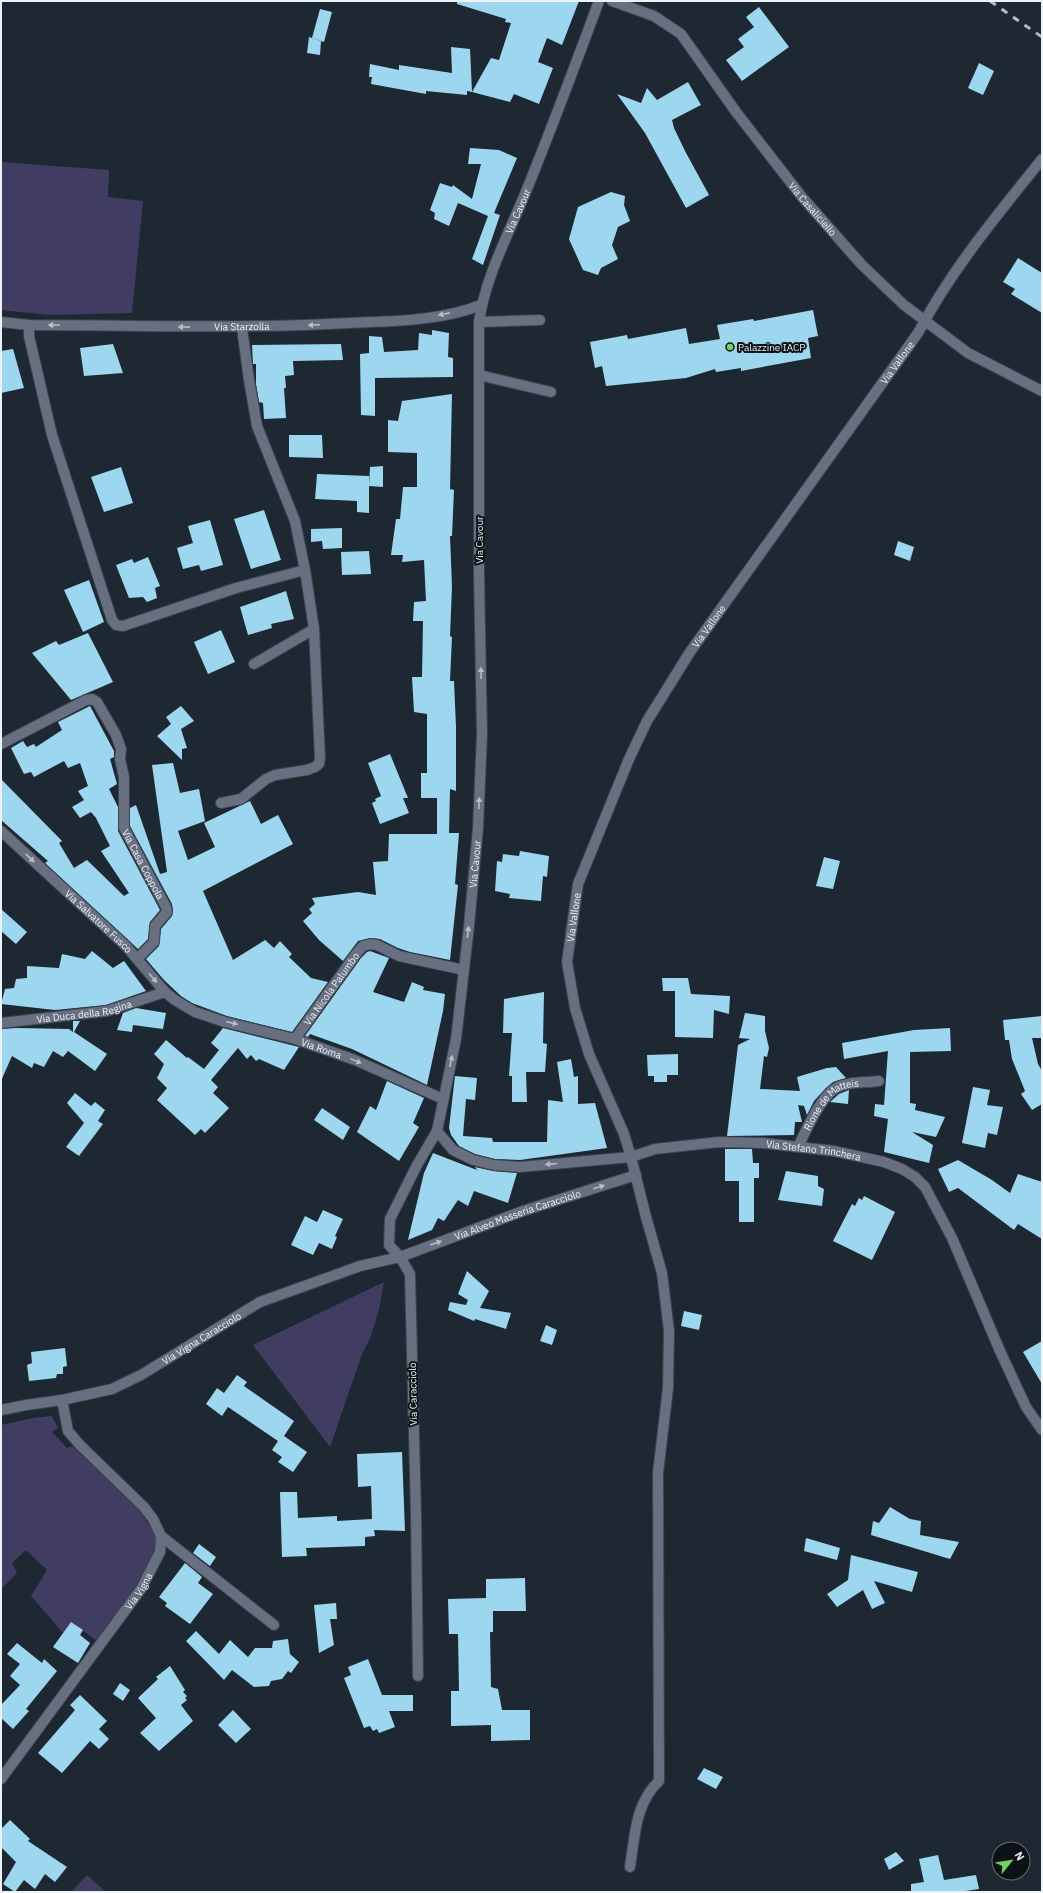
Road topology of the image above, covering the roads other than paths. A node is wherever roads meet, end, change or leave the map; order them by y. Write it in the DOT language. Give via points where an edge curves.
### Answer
graph roads {
  1 [pos="599,1"];
  2 [pos="612,1"];
  3 [pos="1042,159"];
  4 [pos="481,305"];
  5 [pos="540,320"];
  6 [pos="924,321"];
  7 [pos="1,322"];
  8 [pos="479,322"];
  9 [pos="29,325"];
  10 [pos="242,328"];
  11 [pos="479,375"];
  12 [pos="1042,391"];
  13 [pos="551,392"];
  14 [pos="305,570"];
  15 [pos="314,629"];
  16 [pos="254,664"];
  17 [pos="1,744"];
  18 [pos="221,803"];
  19 [pos="1,831"];
  20 [pos="137,959"];
  21 [pos="464,970"];
  22 [pos="165,992"];
  23 [pos="195,1012"];
  24 [pos="1,1023"];
  25 [pos="295,1039"];
  26 [pos="879,1082"];
  27 [pos="443,1099"];
  28 [pos="437,1131"];
  29 [pos="798,1147"];
  30 [pos="631,1157"];
  31 [pos="636,1175"];
  32 [pos="400,1257"];
  33 [pos="62,1400"];
  34 [pos="1,1410"];
  35 [pos="1042,1430"];
  36 [pos="161,1536"];
  37 [pos="274,1625"];
  38 [pos="418,1676"];
  39 [pos="1,1779"];
  40 [pos="630,1867"];
  1 -- 4 [label="street, Via Cavour"];
  2 -- 6 [label="street, Via Casaliciello" via="654,16 681,34 736,112 802,197 862,265"];
  3 -- 6 [label="street, Via Vallone" via="934,301"];
  4 -- 8 [label="street, Via Cavour"];
  4 -- 10 [label="street, Via Starzolla, one-way" via="466,310 399,321"];
  5 -- 8 [label="street"];
  6 -- 12 [label="street, Via Casaliciello" via="968,353"];
  6 -- 30 [label="street, Via Vallone" via="918,333 690,652 647,720 578,884 567,962 575,1008 589,1054 624,1134"];
  7 -- 9 [label="street, Via Starzolla"];
  8 -- 11 [label="street, Via Cavour"];
  10 -- 9 [label="street, Via Starzolla, one-way"];
  9 -- 14 [label="street" via="52,435 112,620 116,625 123,626 236,588"];
  10 -- 14 [label="street" via="257,426 295,521"];
  11 -- 13 [label="street"];
  21 -- 11 [label="street, Via Cavour, one-way" via="478,828 482,734"];
  14 -- 15 [label="street"];
  15 -- 16 [label="street"];
  15 -- 18 [label="street" via="319,764 307,770 275,775 241,799"];
  17 -- 20 [label="street, Via Casa Coppola" via="86,700 92,699 97,702 121,749 124,828 166,907 164,916 155,926 154,942"];
  19 -- 20 [label="street, Via Salvatore Fusco, one-way"];
  20 -- 22 [label="street, Via Salvatore Fusco, one-way"];
  21 -- 25 [label="street, Via Nicola Palumbo" via="399,956 377,945 363,946"];
  27 -- 21 [label="street, Via Cavour, one-way" via="456,1039"];
  22 -- 23 [label="street, Via Salvatore Fusco"];
  22 -- 24 [label="street, Via Duca della Regina" via="107,1011"];
  23 -- 25 [label="street, Via Roma, one-way"];
  25 -- 27 [label="street, Via Roma, one-way" via="355,1060"];
  26 -- 29 [label="street, Rione de Matteis" via="848,1084 835,1088 811,1120"];
  27 -- 28 [label="street, Via Cavour"];
  30 -- 28 [label="street, Via Stefano Trinchera, one-way" via="520,1167 494,1165 473,1160 453,1150"];
  28 -- 32 [label="street, Via Caracciolo" via="390,1219 389,1245"];
  29 -- 30 [label="street, Via Stefano Trinchera" via="720,1142 655,1149"];
  29 -- 35 [label="street, Via Stefano Trinchera" via="834,1151 884,1162 915,1177 926,1187 952,1238 1026,1407"];
  30 -- 31 [label="street, Via Vallone"];
  32 -- 31 [label="street, Via Alveo Masseria Caracciolo, one-way" via="523,1212"];
  31 -- 40 [label="street, Via Vallone" via="662,1273 669,1331 668,1388 658,1474 659,1781 649,1791 639,1813"];
  32 -- 33 [label="street, Via Vigna Caracciolo" via="360,1266 260,1302 126,1384"];
  32 -- 38 [label="street, Via Caracciolo" via="410,1274"];
  33 -- 34 [label="street, Via Vigna Caracciolo"];
  33 -- 36 [label="street" via="68,1430 144,1507"];
  36 -- 37 [label="street"];
  36 -- 39 [label="street, Via Vigna" via="160,1552 141,1589"];
}
